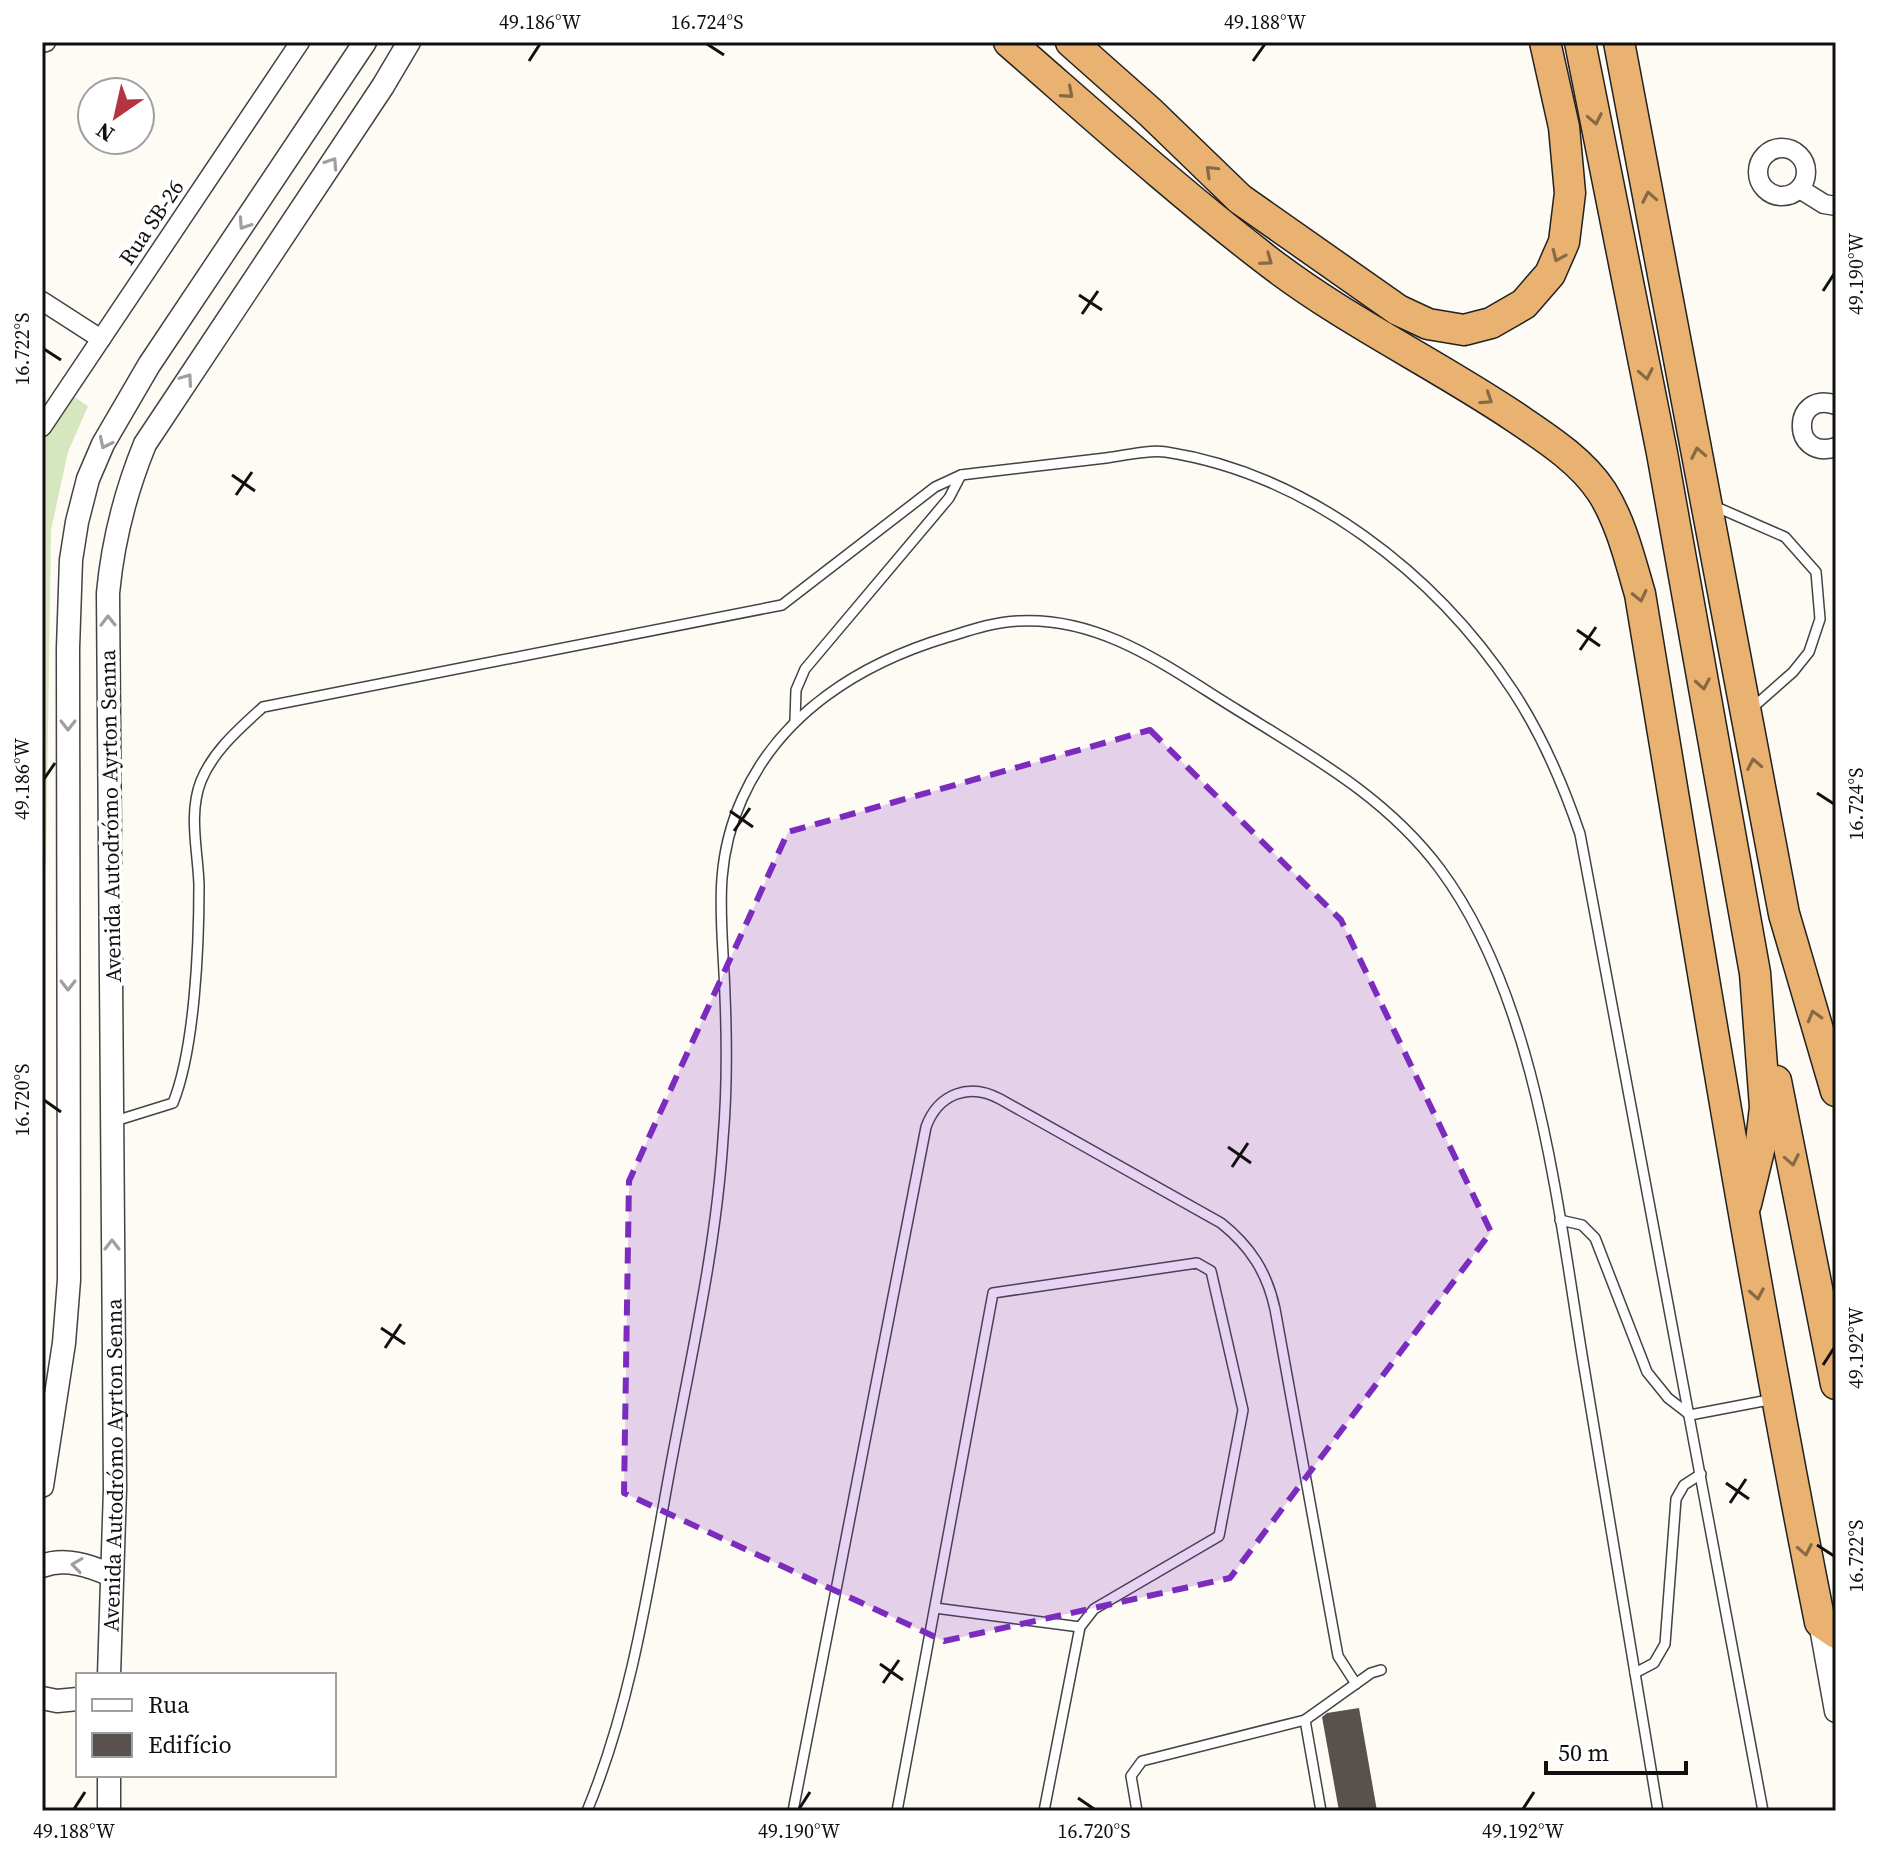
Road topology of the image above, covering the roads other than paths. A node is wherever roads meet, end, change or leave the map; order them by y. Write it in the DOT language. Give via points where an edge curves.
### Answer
graph roads {
  1 [pos="365,42"];
  2 [pos="409,42"];
  3 [pos="1009,42"];
  4 [pos="1071,42"];
  5 [pos="1545,42"];
  6 [pos="1580,42"];
  7 [pos="1619,42"];
  8 [pos="300,43"];
  9 [pos="1800,189"];
  10 [pos="1836,206"];
  11 [pos="42,301"];
  12 [pos="101,339"];
  13 [pos="1836,405"];
  14 [pos="42,427"];
  15 [pos="1836,447"];
  16 [pos="961,475"];
  17 [pos="1706,503"];
  18 [pos="1745,715"];
  19 [pos="795,721"];
  20 [pos="1755,973"];
  21 [pos="1836,1091"];
  22 [pos="112,1122"];
  23 [pos="1742,1217"];
  24 [pos="1560,1220"];
  25 [pos="1836,1384"];
  26 [pos="1775,1399"];
  27 [pos="1690,1415"];
  28 [pos="1701,1474"];
  29 [pos="42,1486"];
  30 [pos="42,1566"];
  31 [pos="111,1575"];
  32 [pos="935,1608"];
  33 [pos="1080,1627"];
  34 [pos="1828,1628"];
  35 [pos="1381,1670"];
  36 [pos="109,1673"];
  37 [pos="1635,1673"];
  38 [pos="1356,1684"];
  39 [pos="42,1698"];
  40 [pos="76,1699"];
  41 [pos="1836,1711"];
  42 [pos="1305,1720"];
  43 [pos="109,1777"];
  44 [pos="109,1811"];
  45 [pos="587,1811"];
  46 [pos="793,1811"];
  47 [pos="897,1811"];
  48 [pos="1044,1811"];
  49 [pos="1137,1811"];
  50 [pos="1321,1811"];
  51 [pos="1658,1811"];
  52 [pos="1763,1811"];
  1 -- 29 [label="street, Avenida Autodrómo Ayrton Senna, one-way" via="121,412 88,479 77,522 68,648 69,1280"];
  22 -- 2 [label="street, Avenida Autodrómo Ayrton Senna, one-way" via="108,593 120,514 157,424"];
  3 -- 23 [label="highway, one-way" via="1265,260 1564,450 1601,491 1624,540 1640,594"];
  5 -- 4 [label="highway, one-way" via="1564,127 1570,193 1564,242 1550,274 1524,304 1491,323 1464,330 1428,324 1398,310 1240,199"];
  6 -- 20 [label="highway, one-way" via="1662,453"];
  17 -- 7 [label="highway, one-way"];
  8 -- 12 [label="street, Rua SB-26"];
  9 -- 10 [label="street"];
  11 -- 12 [label="street"];
  12 -- 14 [label="street, Rua SB-26"];
  13 -- 15 [label="street" via="1810,407 1801,428 1813,446"];
  16 -- 19 [label="lane" via="949,498 805,669 796,690"];
  16 -- 22 [label="lane" via="935,487 782,605 263,707 224,746 201,780 196,805 194,991 182,1081 173,1103"];
  16 -- 27 [label="lane" via="1163,451 1232,469 1297,496 1386,553 1441,602 1492,661 1534,726 1580,834"];
  17 -- 18 [label="highway"];
  17 -- 18 [label="lane" via="1785,537 1816,572 1820,619 1809,652"];
  21 -- 18 [label="highway, one-way" via="1784,914"];
  19 -- 24 [label="lane" via="812,705 902,651 996,623 1044,621 1093,630 1139,649 1352,782 1434,861 1487,947 1535,1094"];
  19 -- 45 [label="lane" via="765,757 742,797 721,868 726,1078 716,1220 633,1670 613,1745"];
  20 -- 23 [label="highway" via="1765,1107"];
  20 -- 25 [label="highway, one-way"];
  31 -- 22 [label="street, Avenida Autodrómo Ayrton Senna, one-way"];
  23 -- 26 [label="highway, one-way"];
  24 -- 27 [label="lane" via="1582,1225 1595,1238 1647,1372"];
  24 -- 37 [label="lane"];
  26 -- 27 [label="lane"];
  26 -- 34 [label="highway, one-way"];
  27 -- 28 [label="lane"];
  28 -- 37 [label="lane" via="1684,1485 1676,1499 1665,1644 1654,1663"];
  28 -- 52 [label="lane"];
  31 -- 30 [label="street, one-way" via="69,1563"];
  31 -- 36 [label="street, Avenida Autodrómo Ayrton Senna"];
  32 -- 33 [label="lane"];
  32 -- 33 [label="lane" via="993,1293 1197,1263 1211,1271 1243,1410 1219,1536 1094,1609"];
  32 -- 47 [label="lane"];
  33 -- 48 [label="lane"];
  34 -- 41 [label="street"];
  35 -- 38 [label="lane"];
  37 -- 51 [label="lane"];
  38 -- 42 [label="lane"];
  38 -- 46 [label="lane" via="1338,1656 1275,1309 1256,1260 1221,1223 1014,1107 980,1091 959,1092 941,1102 926,1127"];
  39 -- 40 [label="street"];
  42 -- 49 [label="lane" via="1142,1761 1131,1776"];
  42 -- 50 [label="lane"];
  43 -- 44 [label="street"];
}
